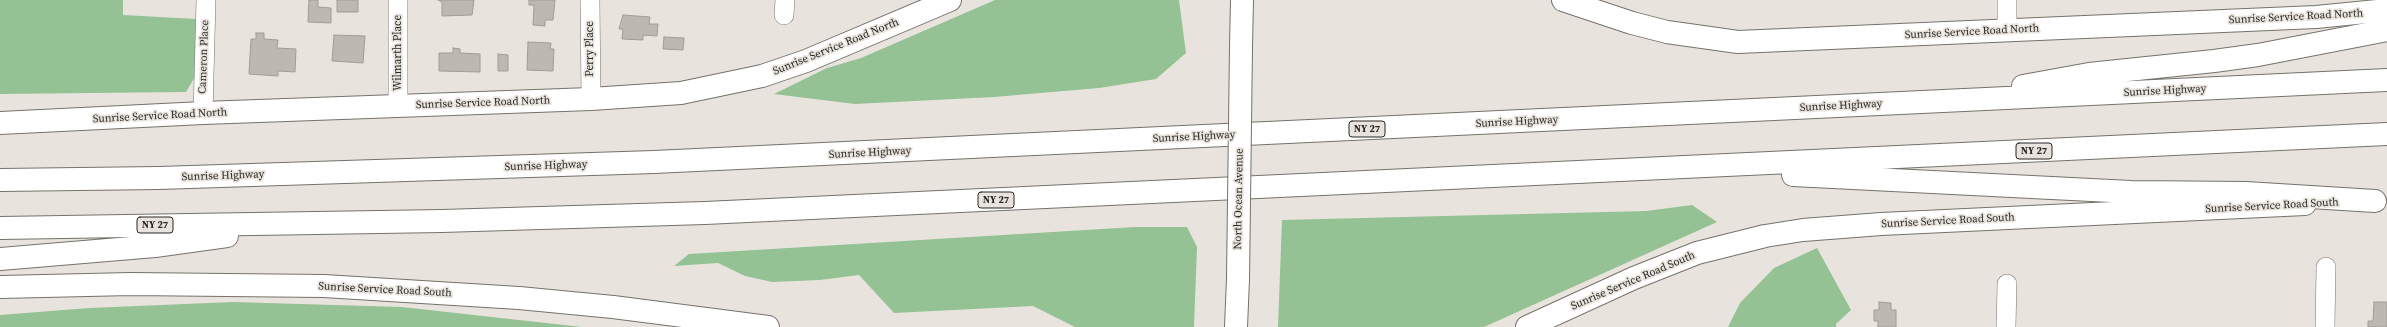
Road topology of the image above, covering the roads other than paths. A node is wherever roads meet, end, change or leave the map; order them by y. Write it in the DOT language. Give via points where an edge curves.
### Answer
graph roads {
  1 [pos="206,0"];
  2 [pos="398,0"];
  3 [pos="590,0"];
  4 [pos="950,0"];
  5 [pos="1242,0"];
  6 [pos="1562,0"];
  7 [pos="2007,0"];
  8 [pos="2387,10"];
  9 [pos="2007,30"];
  10 [pos="2387,30"];
  11 [pos="2387,80"];
  12 [pos="591,99"];
  13 [pos="1937,102"];
  14 [pos="398,106"];
  15 [pos="203,113"];
  16 [pos="0,123"];
  17 [pos="2387,134"];
  18 [pos="0,166"];
  19 [pos="1682,168"];
  20 [pos="159,178"];
  21 [pos="0,180"];
  22 [pos="2381,201"];
  23 [pos="310,224"];
  24 [pos="0,228"];
  25 [pos="0,260"];
  26 [pos="2326,267"];
  27 [pos="2007,284"];
  28 [pos="0,287"];
  29 [pos="768,327"];
  30 [pos="1236,327"];
  31 [pos="1528,327"];
  32 [pos="2006,327"];
  33 [pos="2325,327"];
  1 -- 15 [label="street, Cameron Place"];
  2 -- 14 [label="street, Wilmarth Place"];
  3 -- 12 [label="street, Perry Place"];
  4 -- 12 [label="main road, Sunrise Service Road North" via="806,62 762,76 681,93"];
  5 -- 30 [label="main road, North Ocean Avenue, bridge"];
  6 -- 9 [label="main road, Sunrise Service Road North" via="1667,32 1738,42"];
  7 -- 9 [label="street"];
  8 -- 9 [label="main road, Sunrise Service Road North" via="2316,17"];
  10 -- 13 [label="main road" via="2258,55 2214,62 2089,74"];
  11 -- 13 [label="main road, Sunrise Highway / NY 27"];
  12 -- 14 [label="main road, Sunrise Service Road North"];
  13 -- 20 [label="main road, Sunrise Highway / NY 27" via="670,162"];
  14 -- 15 [label="main road, Sunrise Service Road North"];
  15 -- 16 [label="main road, Sunrise Service Road North"];
  17 -- 19 [label="main road, NY 27"];
  18 -- 20 [label="main road"];
  19 -- 22 [label="main road" via="2131,192 2246,193"];
  19 -- 23 [label="main road, NY 27" via="729,212"];
  20 -- 21 [label="main road, Sunrise Highway / NY 27"];
  22 -- 31 [label="main road, Sunrise Service Road South" via="1881,224 1803,230 1765,236 1697,253 1634,278"];
  23 -- 24 [label="main road, NY 27"];
  23 -- 25 [label="main road" via="155,246"];
  26 -- 33 [label="street"];
  27 -- 32 [label="street"];
  28 -- 29 [label="main road, Sunrise Service Road South" via="132,284 324,286 527,299"];
}
